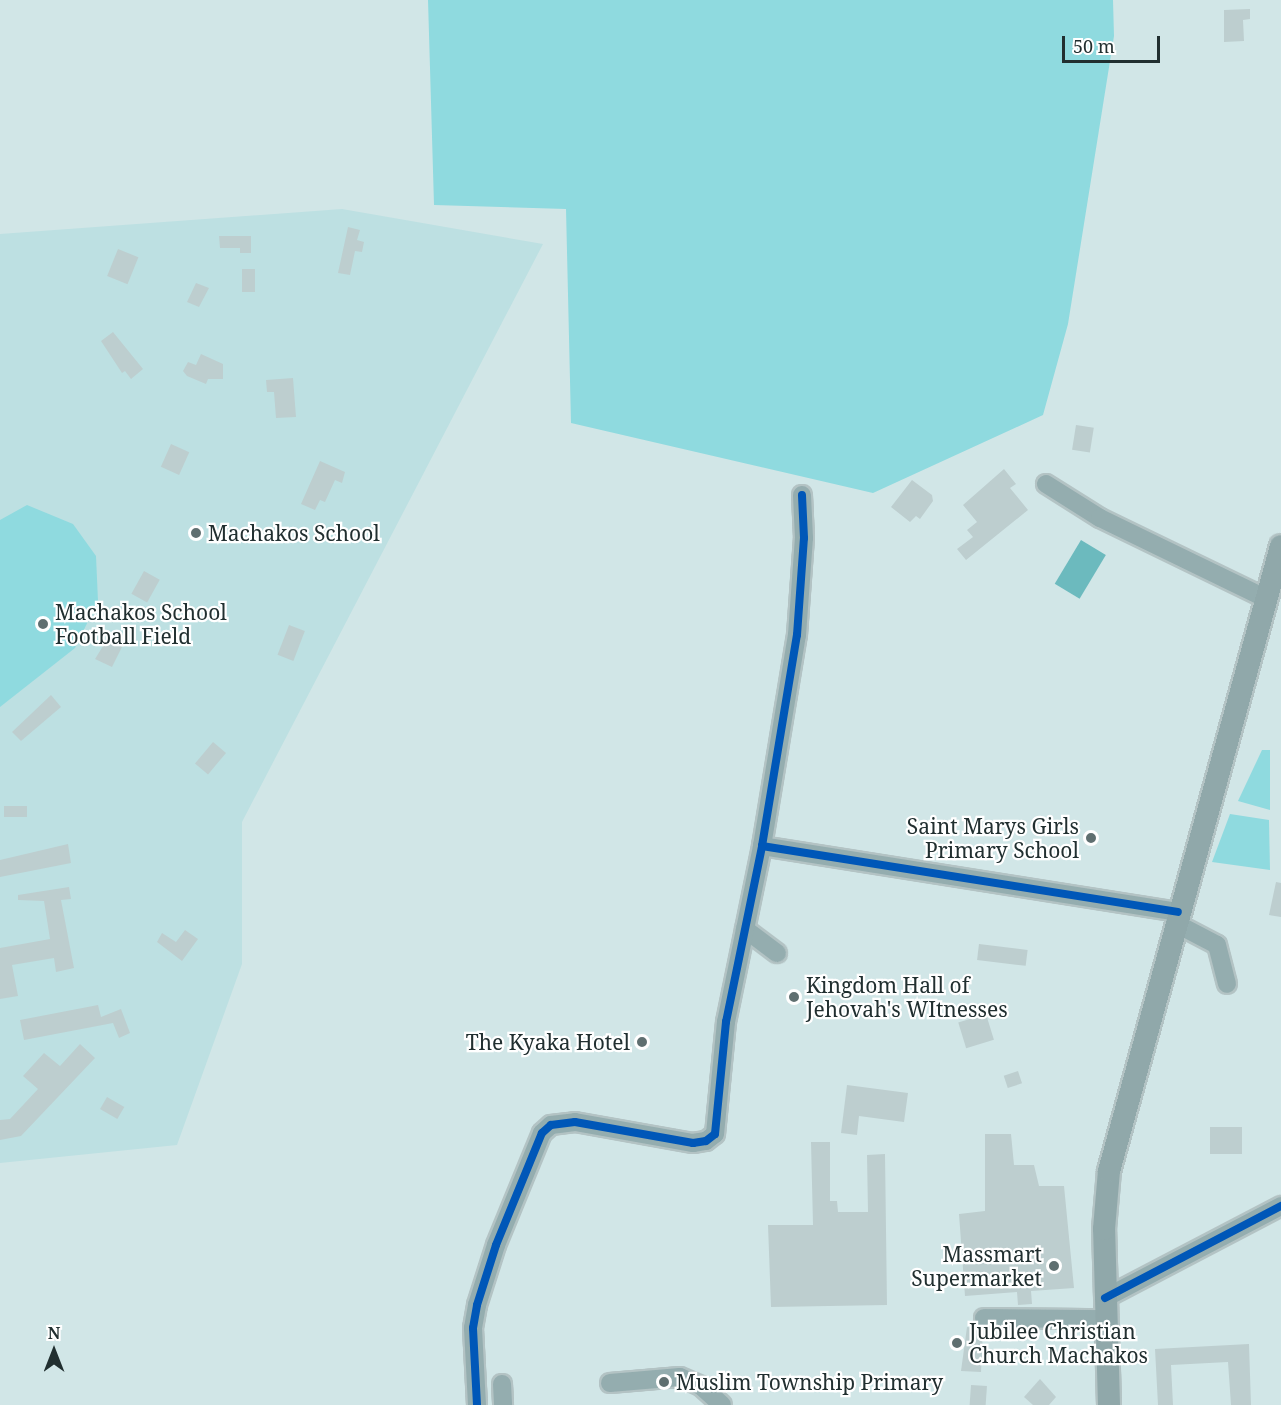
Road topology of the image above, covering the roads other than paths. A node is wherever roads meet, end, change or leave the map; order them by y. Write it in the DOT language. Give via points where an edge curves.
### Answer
graph roads {
  1 [pos="1046,484"];
  2 [pos="802,495"];
  3 [pos="1281,546"];
  4 [pos="1265,598"];
  5 [pos="762,846"];
  6 [pos="1176,917"];
  7 [pos="745,929"];
  8 [pos="777,953"];
  9 [pos="1227,984"];
  10 [pos="1281,1206"];
  11 [pos="1106,1309"];
  12 [pos="984,1318"];
  13 [pos="610,1383"];
  14 [pos="502,1384"];
  15 [pos="477,1405"];
  16 [pos="503,1405"];
  17 [pos="722,1405"];
  18 [pos="1108,1405"];
  1 -- 4 [label="street" via="1100,518"];
  2 -- 5 [label="street" via="804,538 797,635"];
  3 -- 4 [label="main road"];
  4 -- 6 [label="main road"];
  5 -- 6 [label="street"];
  5 -- 7 [label="street"];
  6 -- 9 [label="street" via="1217,945"];
  6 -- 11 [label="main road" via="1109,1171 1104,1208"];
  7 -- 8 [label="street"];
  7 -- 15 [label="street" via="726,1022 713,1137 693,1143 575,1122 551,1125 542,1132 496,1245 477,1305 473,1328"];
  10 -- 11 [label="street"];
  11 -- 12 [label="street"];
  11 -- 18 [label="main road"];
  13 -- 17 [label="street" via="680,1377 701,1386"];
  14 -- 16 [label="street"];
}
